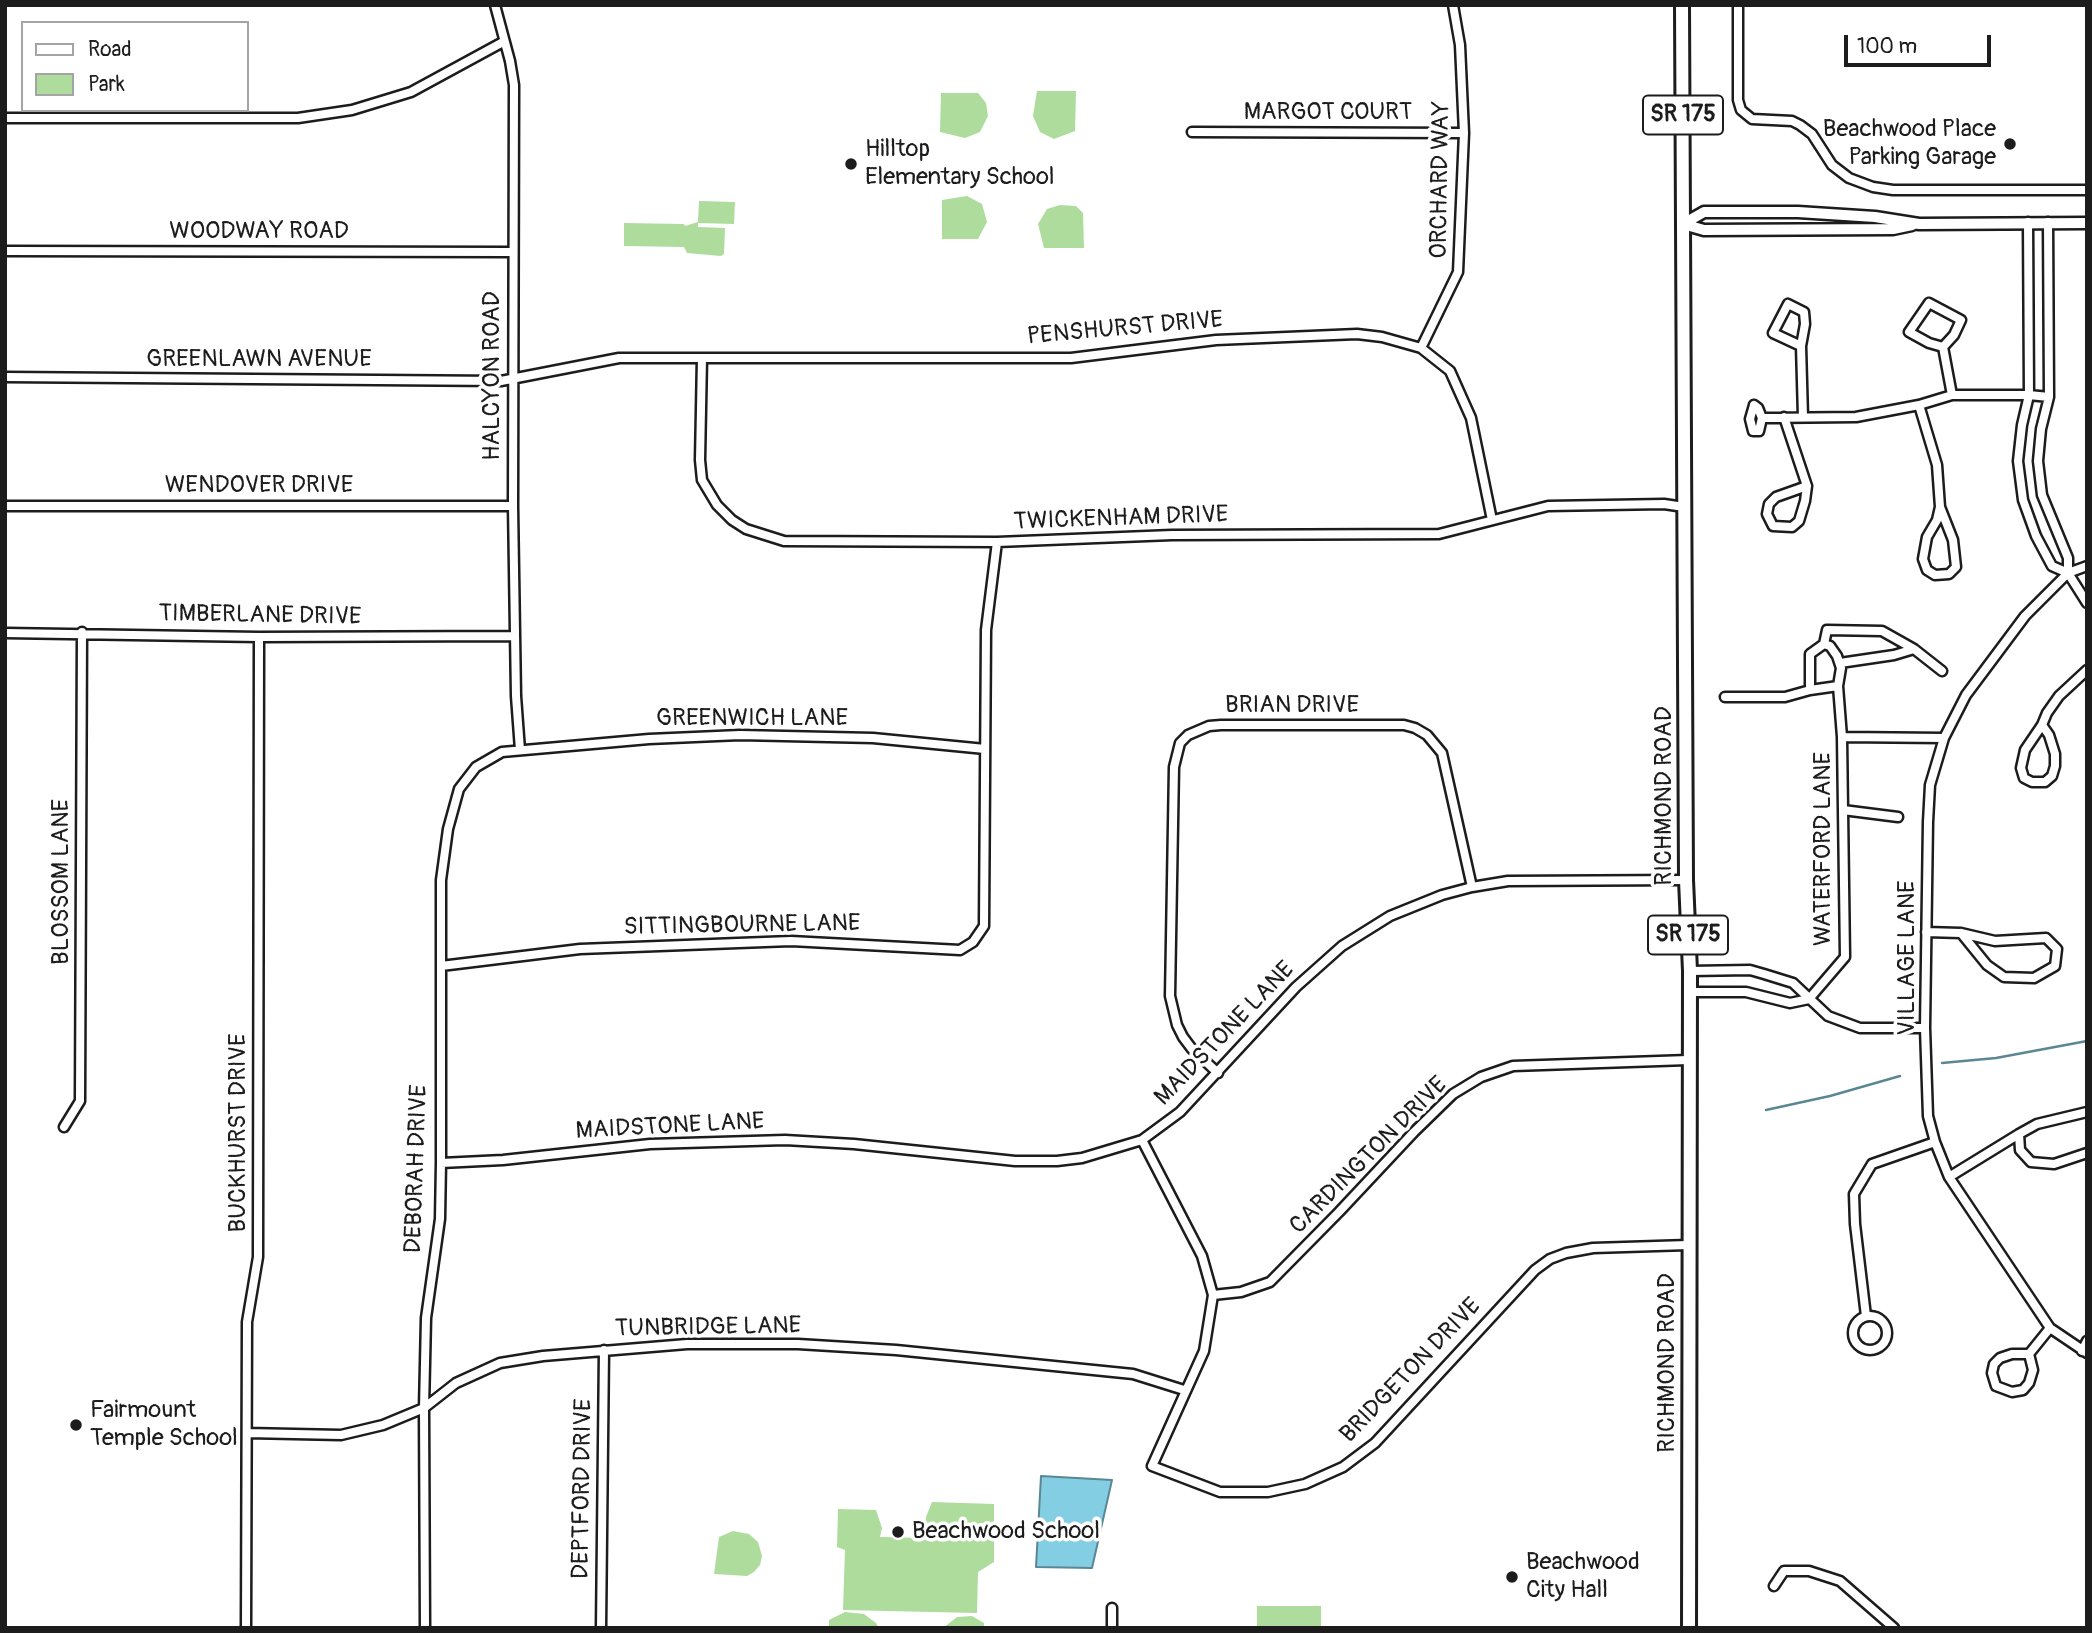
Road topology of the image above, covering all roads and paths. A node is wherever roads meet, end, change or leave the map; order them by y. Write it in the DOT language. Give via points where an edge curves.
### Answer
graph roads {
  1 [pos="495,5"];
  2 [pos="1453,5"];
  3 [pos="1682,5"];
  4 [pos="1738,5"];
  5 [pos="503,42"];
  6 [pos="5,118"];
  7 [pos="1192,132"];
  8 [pos="1464,133"];
  9 [pos="2087,190"];
  10 [pos="2028,222"];
  11 [pos="2048,222"];
  12 [pos="2087,223"];
  13 [pos="1683,224"];
  14 [pos="1919,224"];
  15 [pos="5,251"];
  16 [pos="512,252"];
  17 [pos="1801,346"];
  18 [pos="1942,347"];
  19 [pos="1421,348"];
  20 [pos="702,358"];
  21 [pos="5,377"];
  22 [pos="513,378"];
  23 [pos="2029,395"];
  24 [pos="1952,396"];
  25 [pos="2049,397"];
  26 [pos="1919,405"];
  27 [pos="1784,416"];
  28 [pos="1803,417"];
  29 [pos="1762,418"];
  30 [pos="1807,486"];
  31 [pos="5,506"];
  32 [pos="513,506"];
  33 [pos="1684,507"];
  34 [pos="1940,507"];
  35 [pos="1492,520"];
  36 [pos="998,542"];
  37 [pos="2087,566"];
  38 [pos="2068,573"];
  39 [pos="2087,603"];
  40 [pos="82,632"];
  41 [pos="5,633"];
  42 [pos="515,636"];
  43 [pos="259,637"];
  44 [pos="1824,644"];
  45 [pos="1914,649"];
  46 [pos="1840,663"];
  47 [pos="2087,670"];
  48 [pos="1942,671"];
  49 [pos="1838,686"];
  50 [pos="1810,690"];
  51 [pos="1725,697"];
  52 [pos="2042,725"];
  53 [pos="1842,737"];
  54 [pos="1944,738"];
  55 [pos="985,749"];
  56 [pos="520,750"];
  57 [pos="1843,810"];
  58 [pos="1898,817"];
  59 [pos="1686,880"];
  60 [pos="1472,887"];
  61 [pos="1926,932"];
  62 [pos="1961,933"];
  63 [pos="441,965"];
  64 [pos="1690,971"];
  65 [pos="1689,992"];
  66 [pos="1810,999"];
  67 [pos="1925,1028"];
  68 [pos="1688,1060"];
  69 [pos="1218,1073"];
  70 [pos="2087,1112"];
  71 [pos="64,1127"];
  72 [pos="2019,1134"];
  73 [pos="1142,1140"];
  74 [pos="1935,1142"];
  75 [pos="2087,1153"];
  76 [pos="441,1163"];
  77 [pos="1949,1177"];
  78 [pos="1688,1245"];
  79 [pos="1213,1295"];
  80 [pos="1867,1317"];
  81 [pos="2050,1328"];
  82 [pos="2087,1341"];
  83 [pos="604,1350"];
  84 [pos="2084,1352"];
  85 [pos="2029,1354"];
  86 [pos="1184,1390"];
  87 [pos="424,1408"];
  88 [pos="247,1433"];
  89 [pos="1774,1586"];
  90 [pos="1112,1608"];
  91 [pos="246,1628"];
  92 [pos="425,1628"];
  93 [pos="601,1628"];
  94 [pos="1112,1628"];
  95 [pos="1689,1628"];
  96 [pos="1894,1628"];
  1 -- 5 [label="street, HALCYON ROAD"];
  2 -- 8 [label="street, ORCHARD WAY" via="1460,45"];
  3 -- 13 [label="main road, RICHMOND ROAD / SR 175"];
  4 -- 9 [label="street" via="1738,100 1743,113 1752,119 1800,125 1812,134 1832,165 1849,178 1893,190"];
  5 -- 6 [label="street" via="411,92 352,110 298,118"];
  5 -- 16 [label="street, HALCYON ROAD" via="514,85"];
  7 -- 8 [label="street, MARGOT COURT"];
  8 -- 19 [label="street, ORCHARD WAY" via="1458,272"];
  10 -- 11 [label="street"];
  10 -- 14 [label="street"];
  10 -- 23 [label="street"];
  11 -- 12 [label="street"];
  11 -- 25 [label="street"];
  13 -- 14 [label="street" via="1704,230 1893,229"];
  13 -- 14 [label="street" via="1704,212 1812,212"];
  13 -- 33 [label="main road, RICHMOND ROAD / SR 175"];
  15 -- 16 [label="street, WOODWAY ROAD"];
  16 -- 22 [label="street, HALCYON ROAD"];
  17 -- 17 [label="street" via="1804,312 1788,304 1773,332"];
  17 -- 28 [label="street"];
  18 -- 18 [label="street" via="1961,320 1929,303 1909,332"];
  18 -- 24 [label="street"];
  19 -- 20 [label="street, PENSHURST DRIVE" via="1357,334 1216,340 1071,358"];
  19 -- 35 [label="street, PENSHURST DRIVE" via="1450,371 1471,418"];
  20 -- 22 [label="street, PENSHURST DRIVE" via="619,358"];
  20 -- 36 [label="street, TWICKENHAM DRIVE" via="702,480 717,505 746,529 784,541"];
  21 -- 22 [label="street, GREENLAWN AVENUE"];
  22 -- 32 [label="street, HALCYON ROAD"];
  23 -- 24 [label="street"];
  23 -- 25 [label="street"];
  23 -- 38 [label="street" via="2018,461 2023,499 2052,566"];
  24 -- 26 [label="street"];
  25 -- 38 [label="street" via="2038,461 2042,495 2068,558"];
  26 -- 28 [label="street" via="1856,416"];
  26 -- 34 [label="street" via="1937,465"];
  27 -- 28 [label="street"];
  27 -- 29 [label="street"];
  27 -- 30 [label="street"];
  30 -- 30 [label="street" via="1799,521 1792,527 1773,526 1767,514 1769,504"];
  31 -- 32 [label="street, WENDOVER DRIVE"];
  32 -- 42 [label="street, HALCYON ROAD"];
  33 -- 35 [label="street, TWICKENHAM DRIVE" via="1548,506"];
  33 -- 59 [label="main road, RICHMOND ROAD / SR 175"];
  34 -- 34 [label="street" via="1955,548 1956,567 1949,574 1935,575 1923,559"];
  35 -- 36 [label="street, TWICKENHAM DRIVE" via="1439,534 1172,535"];
  36 -- 55 [label="street, SITTINGBOURNE LANE" via="986,630"];
  37 -- 38 [label="street, VILLAGE LANE"];
  38 -- 39 [label="street"];
  38 -- 54 [label="street, VILLAGE LANE" via="2025,616 1993,658 1966,695"];
  40 -- 41 [label="street, TIMBERLANE DRIVE"];
  40 -- 43 [label="street, TIMBERLANE DRIVE"];
  40 -- 71 [label="street, BLOSSOM LANE" via="80,1101"];
  42 -- 43 [label="street, TIMBERLANE DRIVE"];
  42 -- 56 [label="street, HALCYON ROAD"];
  43 -- 88 [label="street, BUCKHURST DRIVE" via="258,1257 247,1322"];
  44 -- 45 [label="street" via="1827,630 1882,631"];
  44 -- 46 [label="street"];
  44 -- 50 [label="street" via="1810,654"];
  45 -- 46 [label="street"];
  45 -- 48 [label="street"];
  46 -- 49 [label="street, WATERFORD LANE"];
  47 -- 52 [label="street" via="2059,696"];
  49 -- 50 [label="street"];
  49 -- 53 [label="street, WATERFORD LANE"];
  50 -- 51 [label="street" via="1785,697"];
  52 -- 52 [label="street" via="2025,750 2021,768 2024,778 2032,782 2045,782 2055,766 2049,735"];
  53 -- 54 [label="street"];
  53 -- 57 [label="street, WATERFORD LANE"];
  54 -- 61 [label="street, VILLAGE LANE" via="1930,785"];
  55 -- 56 [label="street, GREENWICH LANE" via="873,738 740,735"];
  55 -- 63 [label="street, SITTINGBOURNE LANE" via="984,926 973,942 960,950 778,941 580,948"];
  56 -- 63 [label="street, DEBORAH DRIVE" via="488,759 467,777 456,795 443,858"];
  57 -- 58 [label="street"];
  57 -- 66 [label="street, WATERFORD LANE" via="1845,957"];
  59 -- 60 [label="street, MAIDSTONE LANE" via="1541,880"];
  59 -- 64 [label="main road, RICHMOND ROAD / SR 175"];
  60 -- 69 [label="street, MAIDSTONE LANE" via="1390,916 1342,946 1296,986"];
  60 -- 69 [label="street, BRIAN DRIVE" via="1442,753 1415,728 1222,725 1188,735 1180,743 1174,767 1170,996 1182,1037"];
  61 -- 62 [label="street"];
  61 -- 67 [label="street, VILLAGE LANE"];
  62 -- 62 [label="street" via="1987,965 2004,977 2034,978 2055,965 2057,950 2046,938 1995,941"];
  63 -- 76 [label="street, DEBORAH DRIVE"];
  64 -- 65 [label="main road, RICHMOND ROAD / SR 175"];
  64 -- 66 [label="street" via="1750,970 1793,983"];
  65 -- 66 [label="street" via="1746,992 1790,1003"];
  65 -- 68 [label="main road, RICHMOND ROAD / SR 175"];
  66 -- 67 [label="street" via="1828,1016 1860,1028"];
  67 -- 74 [label="street, VILLAGE LANE" via="1928,1116"];
  68 -- 78 [label="main road, RICHMOND ROAD / SR 175"];
  68 -- 79 [label="street, CARDINGTON DRIVE" via="1513,1066 1481,1077 1453,1094 1270,1282"];
  69 -- 73 [label="street, MAIDSTONE LANE" via="1180,1112"];
  70 -- 72 [label="street" via="2037,1124"];
  72 -- 75 [label="street" via="2020,1150 2031,1162 2054,1164"];
  72 -- 77 [label="street"];
  73 -- 76 [label="street, MAIDSTONE LANE" via="1057,1161 785,1140 650,1144"];
  73 -- 79 [label="street" via="1202,1256"];
  74 -- 77 [label="street, VILLAGE LANE"];
  74 -- 80 [label="street" via="1872,1164 1854,1194"];
  76 -- 87 [label="street, DEBORAH DRIVE" via="440,1219 426,1318"];
  77 -- 81 [label="street, VILLAGE LANE"];
  78 -- 86 [label="street, BRIDGETON DRIVE" via="1593,1248 1550,1259 1375,1443 1343,1467 1305,1484 1268,1492 1220,1492 1152,1466"];
  78 -- 95 [label="main road, RICHMOND ROAD / SR 175"];
  79 -- 86 [label="street" via="1204,1351"];
  80 -- 80 [label="street" via="1854,1326 1853,1338 1860,1347 1878,1348 1886,1329 1878,1319"];
  81 -- 84 [label="street, VILLAGE LANE"];
  81 -- 85 [label="street"];
  82 -- 84 [label="street"];
  83 -- 86 [label="street, TUNBRIDGE LANE" via="687,1344 884,1349 1133,1374"];
  83 -- 87 [label="street, TUNBRIDGE LANE" via="500,1363 456,1383"];
  83 -- 93 [label="street, DEPTFORD DRIVE"];
  85 -- 85 [label="street" via="2000,1358 1992,1373 1996,1386 2012,1392 2023,1390 2033,1370"];
  87 -- 88 [label="street, TUNBRIDGE LANE" via="383,1425 341,1434"];
  87 -- 92 [label="street, DEBORAH DRIVE"];
  88 -- 91 [label="street, BUCKHURST DRIVE"];
  89 -- 96 [label="street" via="1784,1571 1810,1571 1840,1581"];
  90 -- 94 [label="street"];
}
